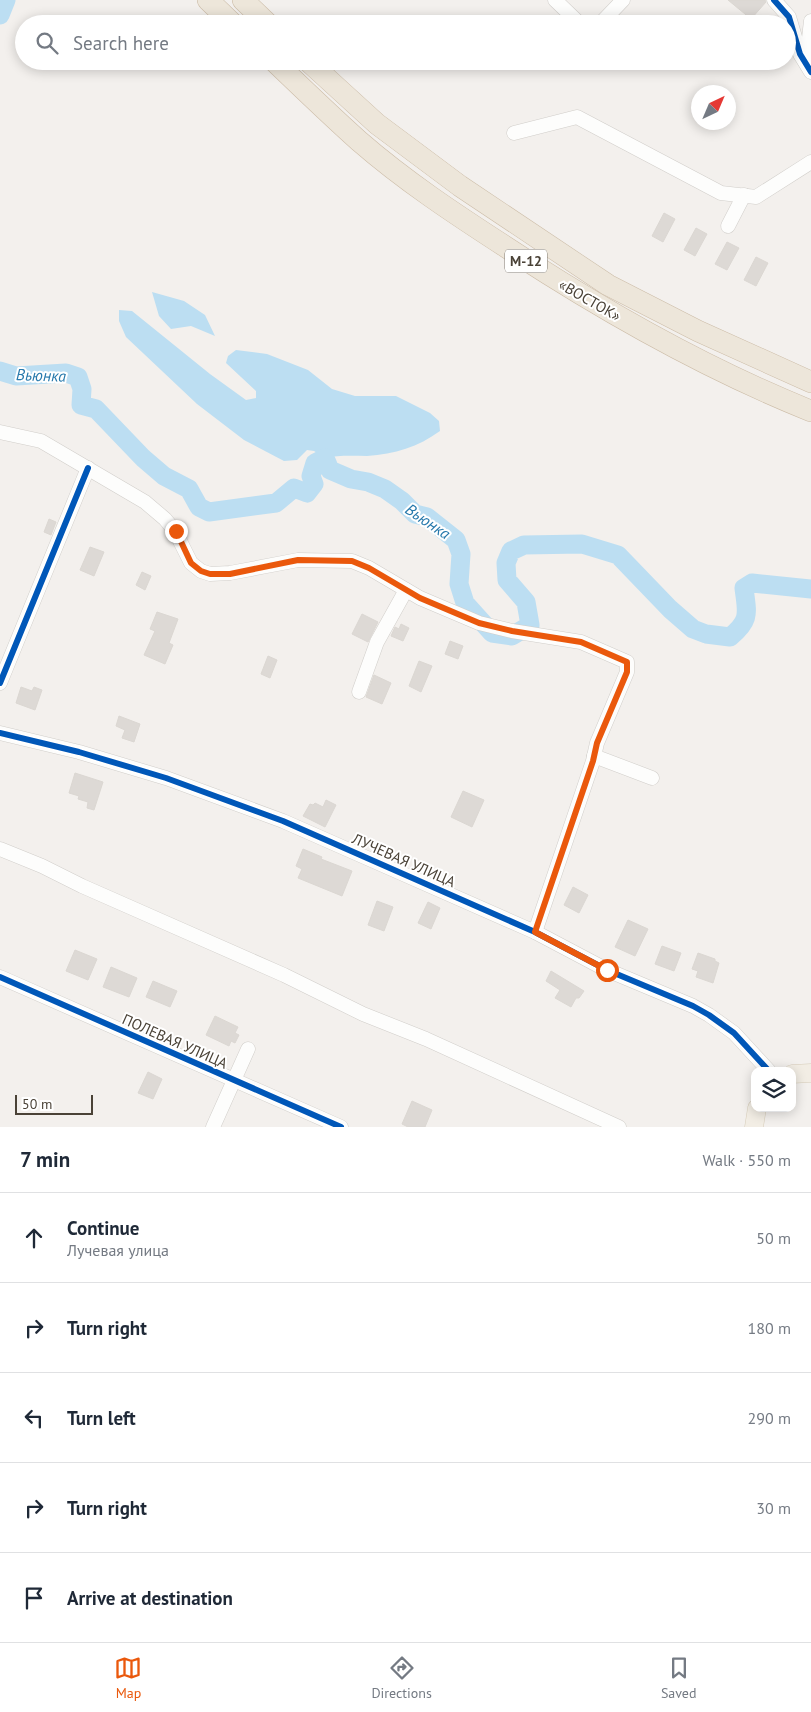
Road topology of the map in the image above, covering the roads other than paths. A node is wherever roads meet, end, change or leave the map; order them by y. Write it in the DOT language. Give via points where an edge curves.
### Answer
graph roads {
  1 [pos="208,0"];
  2 [pos="243,0"];
  3 [pos="555,0"];
  4 [pos="623,0"];
  5 [pos="774,0"];
  6 [pos="224,15"];
  7 [pos="259,15"];
  8 [pos="571,15"];
  9 [pos="609,15"];
  10 [pos="787,15"];
  11 [pos="811,21"];
  12 [pos="796,41"];
  13 [pos="809,64"];
  14 [pos="284,70"];
  15 [pos="318,70"];
  16 [pos="514,133"];
  17 [pos="811,162"];
  18 [pos="744,195"];
  19 [pos="728,226"];
  20 [pos="811,382"];
  21 [pos="811,410"];
  22 [pos="0,432"];
  23 [pos="88,468"];
  24 [pos="406,590"];
  25 [pos="0,683"];
  26 [pos="359,692"];
  27 [pos="0,733"];
  28 [pos="594,756"];
  29 [pos="652,778"];
  30 [pos="0,849"];
  31 [pos="535,932"];
  32 [pos="0,977"];
  33 [pos="248,1049"];
  34 [pos="766,1067"];
  35 [pos="233,1080"];
  36 [pos="756,1112"];
  37 [pos="214,1127"];
  38 [pos="340,1127"];
  39 [pos="619,1127"];
  40 [pos="754,1127"];
  1 -- 6 [label="highway"];
  2 -- 7 [label="highway"];
  3 -- 8 [label="street"];
  4 -- 9 [label="street"];
  5 -- 10 [label="street"];
  11 -- 13 [label="street"];
  12 -- 13 [label="street"];
  14 -- 21 [label="highway, «ВОСТОК» / М-12" via="402,176 556,280 661,340 766,392"];
  15 -- 20 [label="highway, «ВОСТОК» / М-12" via="377,124 460,186 608,285 698,331"];
  16 -- 18 [label="street" via="577,117 722,193"];
  17 -- 18 [label="street" via="756,197"];
  18 -- 19 [label="street"];
  22 -- 23 [label="street" via="41,441"];
  23 -- 24 [label="street" via="145,502 165,519 176,531 191,563 201,571 230,574 298,560 352,561"];
  23 -- 25 [label="street"];
  24 -- 26 [label="street" via="378,642"];
  24 -- 28 [label="street" via="479,623 581,642 627,662 627,672"];
  27 -- 31 [label="street, ЛУЧЕВАЯ УЛИЦА" via="166,778 283,820"];
  28 -- 29 [label="street"];
  28 -- 31 [label="street"];
  30 -- 39 [label="street"];
  31 -- 34 [label="street, ЛУЧЕВАЯ УЛИЦА" via="607,970 709,1015 743,1041"];
  32 -- 35 [label="street, ПОЛЕВАЯ УЛИЦА"];
  33 -- 35 [label="street"];
  35 -- 37 [label="street"];
  35 -- 38 [label="street, ПОЛЕВАЯ УЛИЦА"];
  36 -- 40 [label="main road"];
}
